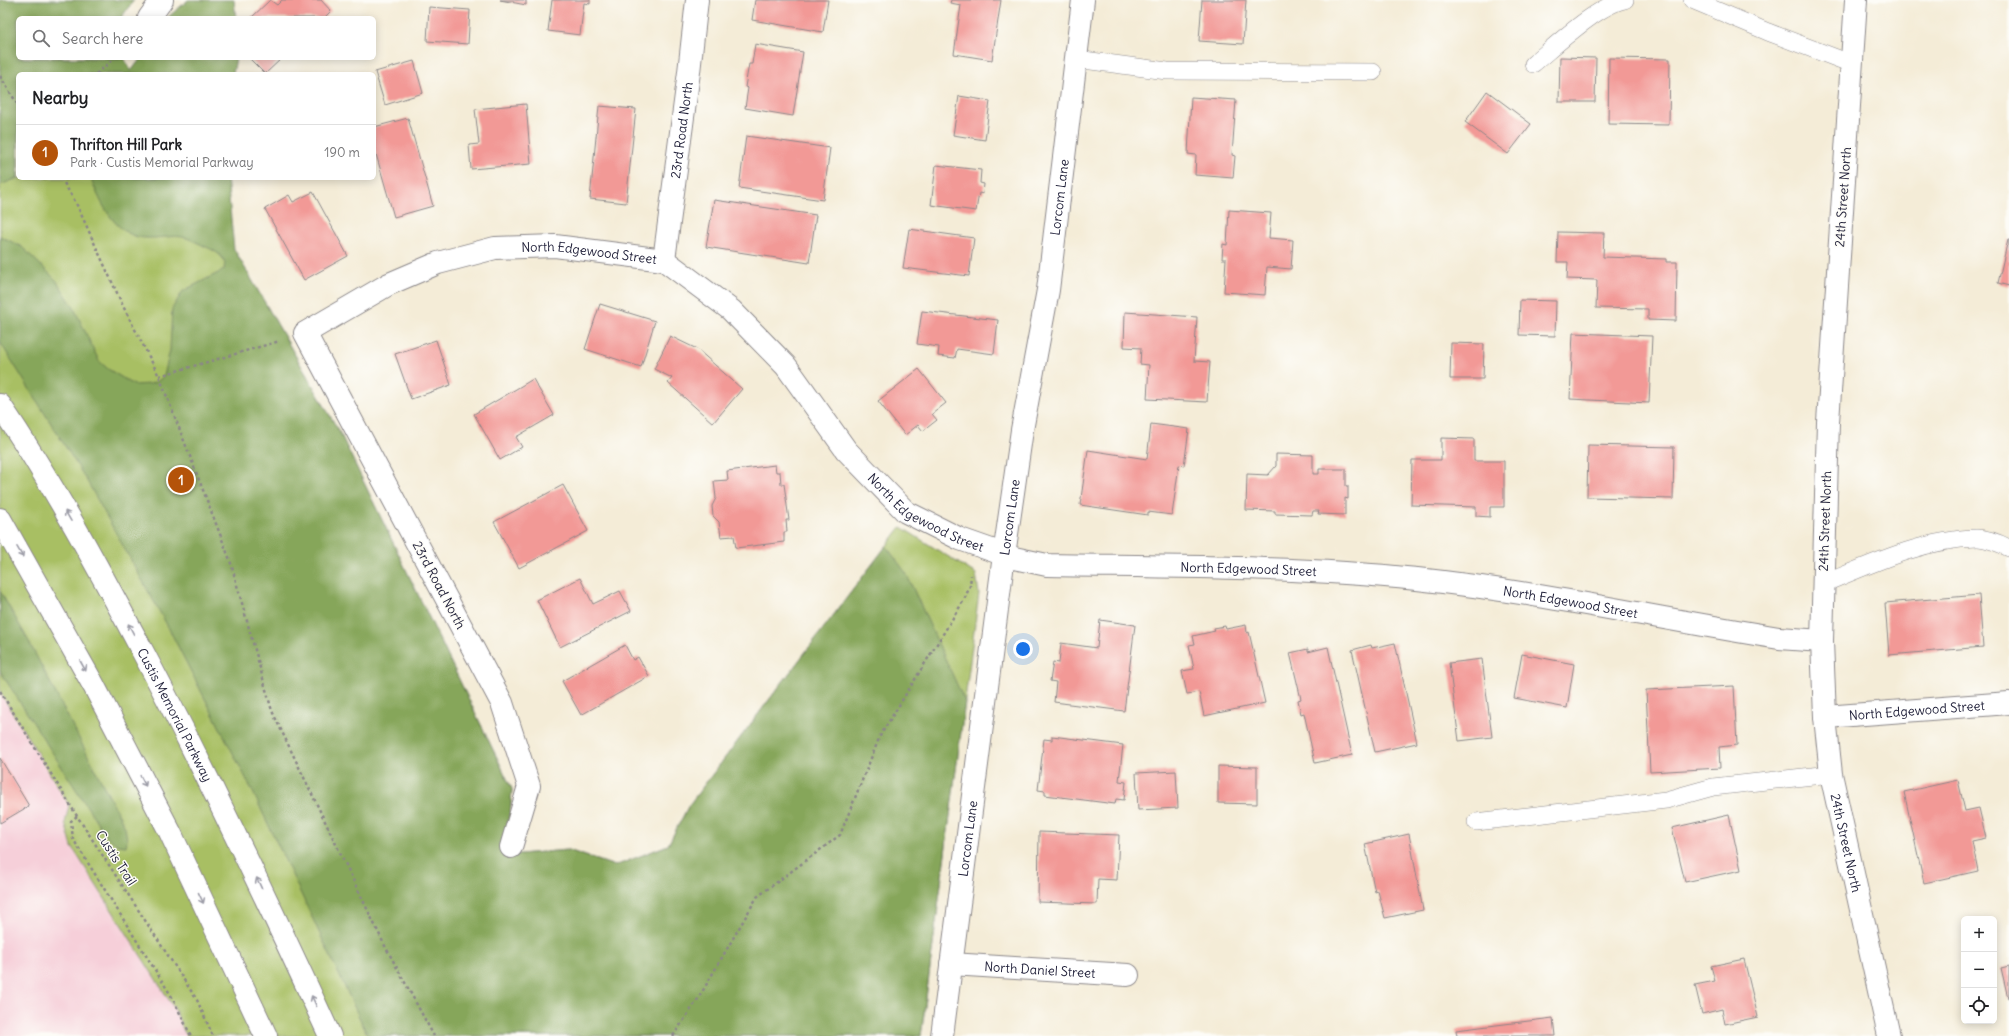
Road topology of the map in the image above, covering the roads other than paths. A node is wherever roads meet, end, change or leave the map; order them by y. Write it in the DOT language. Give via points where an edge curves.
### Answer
graph roads {
  1 [pos="162,0"];
  2 [pos="697,0"];
  3 [pos="1083,0"];
  4 [pos="1625,0"];
  5 [pos="1692,0"];
  6 [pos="1856,0"];
  7 [pos="150,16"];
  8 [pos="1076,59"];
  9 [pos="1533,64"];
  10 [pos="1852,64"];
  11 [pos="1373,72"];
  12 [pos="664,260"];
  13 [pos="305,333"];
  14 [pos="0,405"];
  15 [pos="0,519"];
  16 [pos="2009,548"];
  17 [pos="1004,555"];
  18 [pos="1823,584"];
  19 [pos="1822,642"];
  20 [pos="2009,703"];
  21 [pos="1825,717"];
  22 [pos="1831,774"];
  23 [pos="1476,822"];
  24 [pos="511,847"];
  25 [pos="951,964"];
  26 [pos="1128,975"];
  27 [pos="266,1036"];
  28 [pos="330,1036"];
  29 [pos="942,1036"];
  30 [pos="1889,1036"];
  1 -- 7 [label="main road"];
  2 -- 12 [label="main road, 23rd Road North"];
  3 -- 8 [label="main road, Lorcom Lane"];
  4 -- 9 [label="lane" via="1615,2 1579,26"];
  5 -- 10 [label="lane"];
  6 -- 10 [label="main road, 24th Street North"];
  8 -- 11 [label="lane" via="1167,71"];
  8 -- 17 [label="main road, Lorcom Lane" via="1048,290 1022,430"];
  10 -- 18 [label="main road, 24th Street North" via="1828,422"];
  12 -- 13 [label="main road, North Edgewood Street" via="555,246 495,248 438,263 389,284"];
  12 -- 17 [label="main road, North Edgewood Street" via="731,310 786,366 846,450 906,512 960,539"];
  13 -- 24 [label="main road, 23rd Road North" via="502,703 529,786"];
  28 -- 14 [label="main road, Custis Memorial Parkway, one-way" via="245,853 175,713 53,490"];
  15 -- 27 [label="main road, one-way" via="94,686 170,832"];
  16 -- 18 [label="lane" via="1978,538 1925,545 1879,560"];
  17 -- 19 [label="main road, North Edgewood Street" via="1047,565 1266,568 1420,580 1526,595 1779,638"];
  17 -- 25 [label="main road, Lorcom Lane"];
  18 -- 19 [label="main road, 24th Street North"];
  19 -- 21 [label="main road, 24th Street North"];
  20 -- 21 [label="main road, North Edgewood Street"];
  21 -- 22 [label="main road, 24th Street North"];
  22 -- 23 [label="lane" via="1713,787 1666,800"];
  22 -- 30 [label="main road, 24th Street North"];
  25 -- 26 [label="main road, North Daniel Street"];
  25 -- 29 [label="main road, Lorcom Lane"];
}
